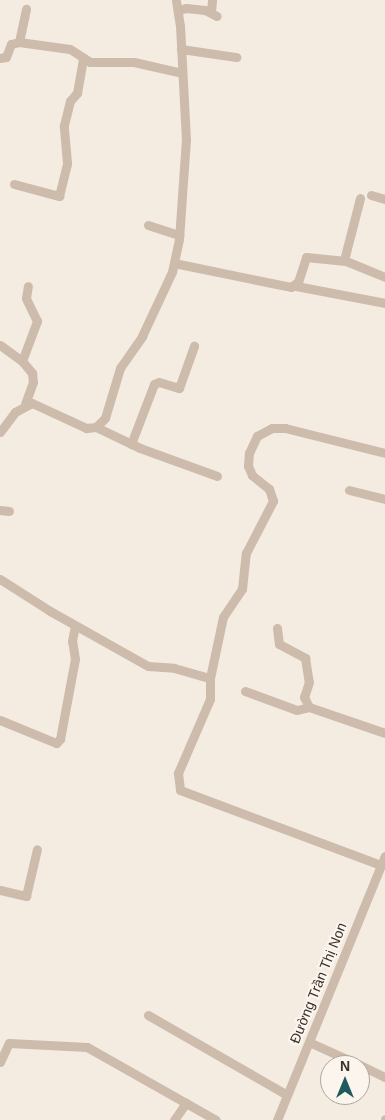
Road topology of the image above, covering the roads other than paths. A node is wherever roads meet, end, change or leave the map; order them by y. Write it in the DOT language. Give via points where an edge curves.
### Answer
graph roads {
  1 [pos="174,0"];
  2 [pos="212,0"];
  3 [pos="26,9"];
  4 [pos="178,10"];
  5 [pos="19,42"];
  6 [pos="181,49"];
  7 [pos="236,57"];
  8 [pos="0,58"];
  9 [pos="83,58"];
  10 [pos="182,73"];
  11 [pos="14,184"];
  12 [pos="371,195"];
  13 [pos="360,198"];
  14 [pos="385,199"];
  15 [pos="148,225"];
  16 [pos="179,235"];
  17 [pos="344,260"];
  18 [pos="174,263"];
  19 [pos="385,277"];
  20 [pos="28,286"];
  21 [pos="296,286"];
  22 [pos="385,303"];
  23 [pos="0,345"];
  24 [pos="194,346"];
  25 [pos="22,361"];
  26 [pos="25,404"];
  27 [pos="96,427"];
  28 [pos="0,432"];
  29 [pos="131,444"];
  30 [pos="385,453"];
  31 [pos="217,476"];
  32 [pos="349,490"];
  33 [pos="385,499"];
  34 [pos="0,579"];
  35 [pos="75,626"];
  36 [pos="277,628"];
  37 [pos="210,678"];
  38 [pos="245,691"];
  39 [pos="309,707"];
  40 [pos="0,720"];
  41 [pos="385,733"];
  42 [pos="37,849"];
  43 [pos="385,856"];
  44 [pos="381,865"];
  45 [pos="0,890"];
  46 [pos="148,1015"];
  47 [pos="314,1044"];
  48 [pos="338,1055"];
  49 [pos="0,1062"];
  50 [pos="370,1070"];
  51 [pos="385,1077"];
  52 [pos="287,1095"];
  53 [pos="186,1103"];
  54 [pos="174,1120"];
  55 [pos="216,1120"];
  56 [pos="277,1120"];
  1 -- 4 [label="street"];
  2 -- 4 [label="street" via="214,14 186,8"];
  3 -- 5 [label="street"];
  4 -- 6 [label="street"];
  5 -- 8 [label="street" via="11,44 6,57"];
  5 -- 9 [label="street" via="70,48"];
  6 -- 7 [label="street"];
  6 -- 10 [label="street"];
  9 -- 10 [label="street" via="96,63 134,62"];
  9 -- 11 [label="street" via="77,94 70,101 64,125 67,163 59,196"];
  10 -- 16 [label="street" via="186,140"];
  12 -- 14 [label="street"];
  13 -- 17 [label="street"];
  15 -- 16 [label="street"];
  16 -- 18 [label="street"];
  17 -- 19 [label="street"];
  17 -- 21 [label="street" via="306,257"];
  18 -- 21 [label="street"];
  18 -- 27 [label="street" via="142,336 120,368 105,418"];
  20 -- 25 [label="street" via="26,298 37,321"];
  21 -- 22 [label="street"];
  23 -- 25 [label="street"];
  24 -- 29 [label="street" via="179,388 159,382 154,384"];
  25 -- 26 [label="street" via="32,373 33,382"];
  26 -- 27 [label="street" via="41,404 86,428"];
  26 -- 28 [label="street"];
  27 -- 29 [label="street"];
  29 -- 31 [label="street"];
  30 -- 37 [label="street" via="285,428 272,428 257,436 249,453 248,466 252,475 269,489 274,501 246,553 242,589 223,617"];
  32 -- 33 [label="street"];
  34 -- 35 [label="street"];
  35 -- 37 [label="street" via="148,666 174,668"];
  35 -- 40 [label="street" via="72,641 75,659 60,739 56,743"];
  36 -- 39 [label="street" via="279,644 296,651 306,662 309,682 304,697"];
  37 -- 44 [label="street" via="210,699 178,772 180,790"];
  38 -- 39 [label="street" via="297,710"];
  39 -- 41 [label="street"];
  42 -- 45 [label="street" via="26,896"];
  43 -- 44 [label="street, Đường Trần Thị Non"];
  44 -- 47 [label="street, Đường Trần Thị Non"];
  46 -- 52 [label="street"];
  47 -- 48 [label="street"];
  47 -- 52 [label="street, Đường Trần Thị Non"];
  49 -- 53 [label="street" via="9,1043 87,1047"];
  50 -- 51 [label="street"];
  52 -- 56 [label="street, Đường Trần Thị Non"];
  53 -- 54 [label="street"];
  53 -- 55 [label="street"];
}
